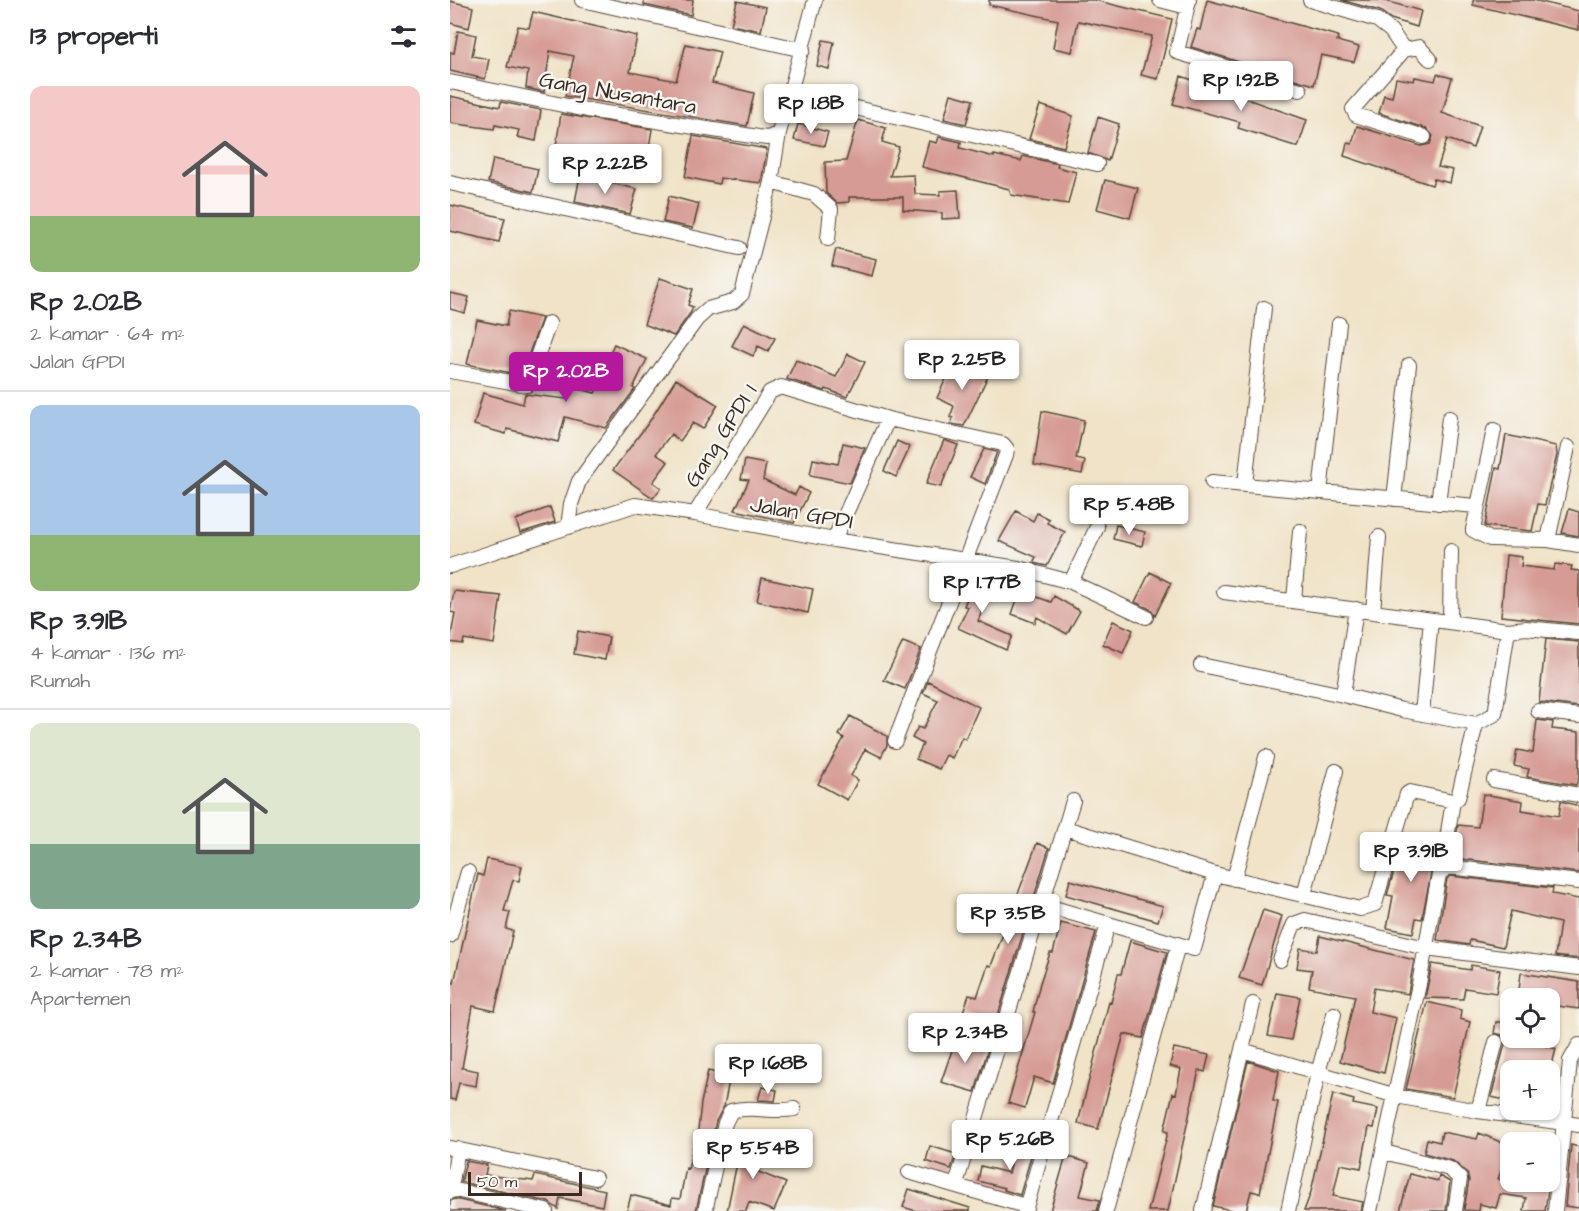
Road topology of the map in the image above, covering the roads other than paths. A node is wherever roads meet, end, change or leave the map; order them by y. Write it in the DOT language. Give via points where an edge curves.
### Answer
graph roads {
  1 [pos="582,0"];
  2 [pos="815,0"];
  3 [pos="1160,0"];
  4 [pos="1310,0"];
  5 [pos="1188,3"];
  6 [pos="1401,47"];
  7 [pos="803,50"];
  8 [pos="1430,59"];
  9 [pos="450,82"];
  10 [pos="1300,90"];
  11 [pos="791,93"];
  12 [pos="779,132"];
  13 [pos="1424,137"];
  14 [pos="1097,164"];
  15 [pos="771,182"];
  16 [pos="450,183"];
  17 [pos="828,239"];
  18 [pos="739,248"];
  19 [pos="1264,308"];
  20 [pos="549,323"];
  21 [pos="1339,324"];
  22 [pos="1409,365"];
  23 [pos="450,372"];
  24 [pos="1449,418"];
  25 [pos="888,419"];
  26 [pos="1494,430"];
  27 [pos="1568,447"];
  28 [pos="1212,482"];
  29 [pos="1245,485"];
  30 [pos="1320,492"];
  31 [pos="1394,499"];
  32 [pos="1438,503"];
  33 [pos="1476,507"];
  34 [pos="695,514"];
  35 [pos="568,527"];
  36 [pos="1097,527"];
  37 [pos="1300,531"];
  38 [pos="1379,537"];
  39 [pos="834,540"];
  40 [pos="1548,540"];
  41 [pos="1579,545"];
  42 [pos="1451,551"];
  43 [pos="967,560"];
  44 [pos="450,566"];
  45 [pos="1071,582"];
  46 [pos="1224,592"];
  47 [pos="1294,600"];
  48 [pos="1356,609"];
  49 [pos="1373,612"];
  50 [pos="1146,617"];
  51 [pos="1431,620"];
  52 [pos="1450,622"];
  53 [pos="1508,630"];
  54 [pos="1579,633"];
  55 [pos="1201,665"];
  56 [pos="1343,695"];
  57 [pos="1538,711"];
  58 [pos="1422,714"];
  59 [pos="1579,716"];
  60 [pos="1476,724"];
  61 [pos="895,741"];
  62 [pos="1266,757"];
  63 [pos="1336,771"];
  64 [pos="1494,780"];
  65 [pos="1579,795"];
  66 [pos="1073,801"];
  67 [pos="1453,801"];
  68 [pos="1065,828"];
  69 [pos="1442,869"];
  70 [pos="468,872"];
  71 [pos="1215,874"];
  72 [pos="1234,879"];
  73 [pos="1579,882"];
  74 [pos="1304,895"];
  75 [pos="1040,904"];
  76 [pos="1108,924"];
  77 [pos="450,936"];
  78 [pos="1178,945"];
  79 [pos="1426,948"];
  80 [pos="1280,960"];
  81 [pos="1579,968"];
  82 [pos="1253,1004"];
  83 [pos="1334,1014"];
  84 [pos="1496,1042"];
  85 [pos="1579,1045"];
  86 [pos="1242,1050"];
  87 [pos="1318,1073"];
  88 [pos="1396,1096"];
  89 [pos="794,1109"];
  90 [pos="1478,1111"];
  91 [pos="1572,1124"];
  92 [pos="454,1149"];
  93 [pos="1384,1152"];
  94 [pos="909,1172"];
  95 [pos="595,1178"];
  96 [pos="956,1184"];
  97 [pos="450,1191"];
  98 [pos="1025,1208"];
  99 [pos="546,1211"];
  100 [pos="705,1211"];
  101 [pos="1106,1211"];
  102 [pos="1203,1211"];
  103 [pos="1288,1211"];
  104 [pos="1370,1211"];
  105 [pos="1455,1211"];
  106 [pos="1555,1211"];
  1 -- 7 [label="street"];
  2 -- 7 [label="street"];
  3 -- 5 [label="street"];
  4 -- 6 [label="street" via="1377,20 1391,31"];
  5 -- 10 [label="street" via="1177,45 1180,56"];
  6 -- 8 [label="street" via="1419,47"];
  6 -- 13 [label="street" via="1353,109 1356,115"];
  7 -- 11 [label="street"];
  9 -- 12 [label="street, Gang Nusantara" via="587,110 758,138"];
  11 -- 12 [label="street"];
  11 -- 14 [label="street"];
  12 -- 15 [label="street"];
  15 -- 17 [label="street" via="814,194 831,209"];
  15 -- 35 [label="street" via="742,294 733,302 708,309 676,345 579,481"];
  16 -- 18 [label="street"];
  19 -- 29 [label="street"];
  20 -- 23 [label="street" via="527,385"];
  21 -- 30 [label="street"];
  22 -- 31 [label="street"];
  24 -- 32 [label="street"];
  25 -- 34 [label="street, Gang GPDI 1" via="775,388"];
  25 -- 39 [label="street"];
  25 -- 43 [label="street" via="990,440 1007,449"];
  26 -- 33 [label="street"];
  27 -- 40 [label="street"];
  28 -- 29 [label="street"];
  29 -- 30 [label="street"];
  30 -- 31 [label="street"];
  31 -- 32 [label="street"];
  32 -- 33 [label="street"];
  33 -- 40 [label="street" via="1473,530 1480,536"];
  34 -- 35 [label="street, Jalan GPDI" via="635,505"];
  34 -- 39 [label="street, Jalan GPDI"];
  35 -- 44 [label="street, Jalan GPDI"];
  36 -- 45 [label="street"];
  37 -- 47 [label="street"];
  38 -- 49 [label="street"];
  39 -- 43 [label="street, Jalan GPDI"];
  40 -- 41 [label="street"];
  42 -- 52 [label="street"];
  43 -- 45 [label="street, Jalan GPDI"];
  43 -- 61 [label="street"];
  45 -- 50 [label="street, Jalan GPDI"];
  46 -- 47 [label="street"];
  47 -- 48 [label="street"];
  48 -- 49 [label="street"];
  48 -- 56 [label="street"];
  49 -- 51 [label="street"];
  51 -- 52 [label="street"];
  51 -- 58 [label="street"];
  52 -- 53 [label="street"];
  53 -- 54 [label="street"];
  53 -- 60 [label="street" via="1495,714"];
  55 -- 56 [label="street"];
  56 -- 58 [label="street"];
  57 -- 59 [label="street"];
  58 -- 60 [label="street"];
  60 -- 67 [label="street" via="1458,798"];
  62 -- 72 [label="street"];
  63 -- 74 [label="street"];
  64 -- 65 [label="street"];
  66 -- 68 [label="street"];
  67 -- 69 [label="street"];
  67 -- 74 [label="street" via="1407,794 1375,904 1360,909"];
  68 -- 71 [label="street"];
  68 -- 75 [label="street"];
  69 -- 73 [label="street"];
  69 -- 79 [label="street"];
  70 -- 77 [label="street"];
  71 -- 72 [label="street"];
  71 -- 78 [label="street" via="1194,949"];
  72 -- 74 [label="street"];
  75 -- 76 [label="street"];
  75 -- 96 [label="street"];
  76 -- 78 [label="street"];
  76 -- 98 [label="street"];
  78 -- 101 [label="street"];
  79 -- 80 [label="street" via="1305,920 1294,924"];
  79 -- 81 [label="street"];
  79 -- 88 [label="street"];
  82 -- 86 [label="street"];
  83 -- 87 [label="street"];
  84 -- 90 [label="street"];
  85 -- 91 [label="street" via="1570,1061"];
  86 -- 87 [label="street"];
  86 -- 102 [label="street"];
  87 -- 88 [label="street"];
  87 -- 103 [label="street"];
  88 -- 90 [label="street"];
  88 -- 93 [label="street"];
  89 -- 100 [label="street" via="777,1113 741,1108 731,1111"];
  90 -- 91 [label="street"];
  91 -- 106 [label="street"];
  92 -- 95 [label="street"];
  92 -- 97 [label="street"];
  93 -- 104 [label="street"];
  93 -- 105 [label="street" via="1450,1169 1460,1179"];
  94 -- 96 [label="street"];
  96 -- 98 [label="street"];
  97 -- 99 [label="street"];
}
